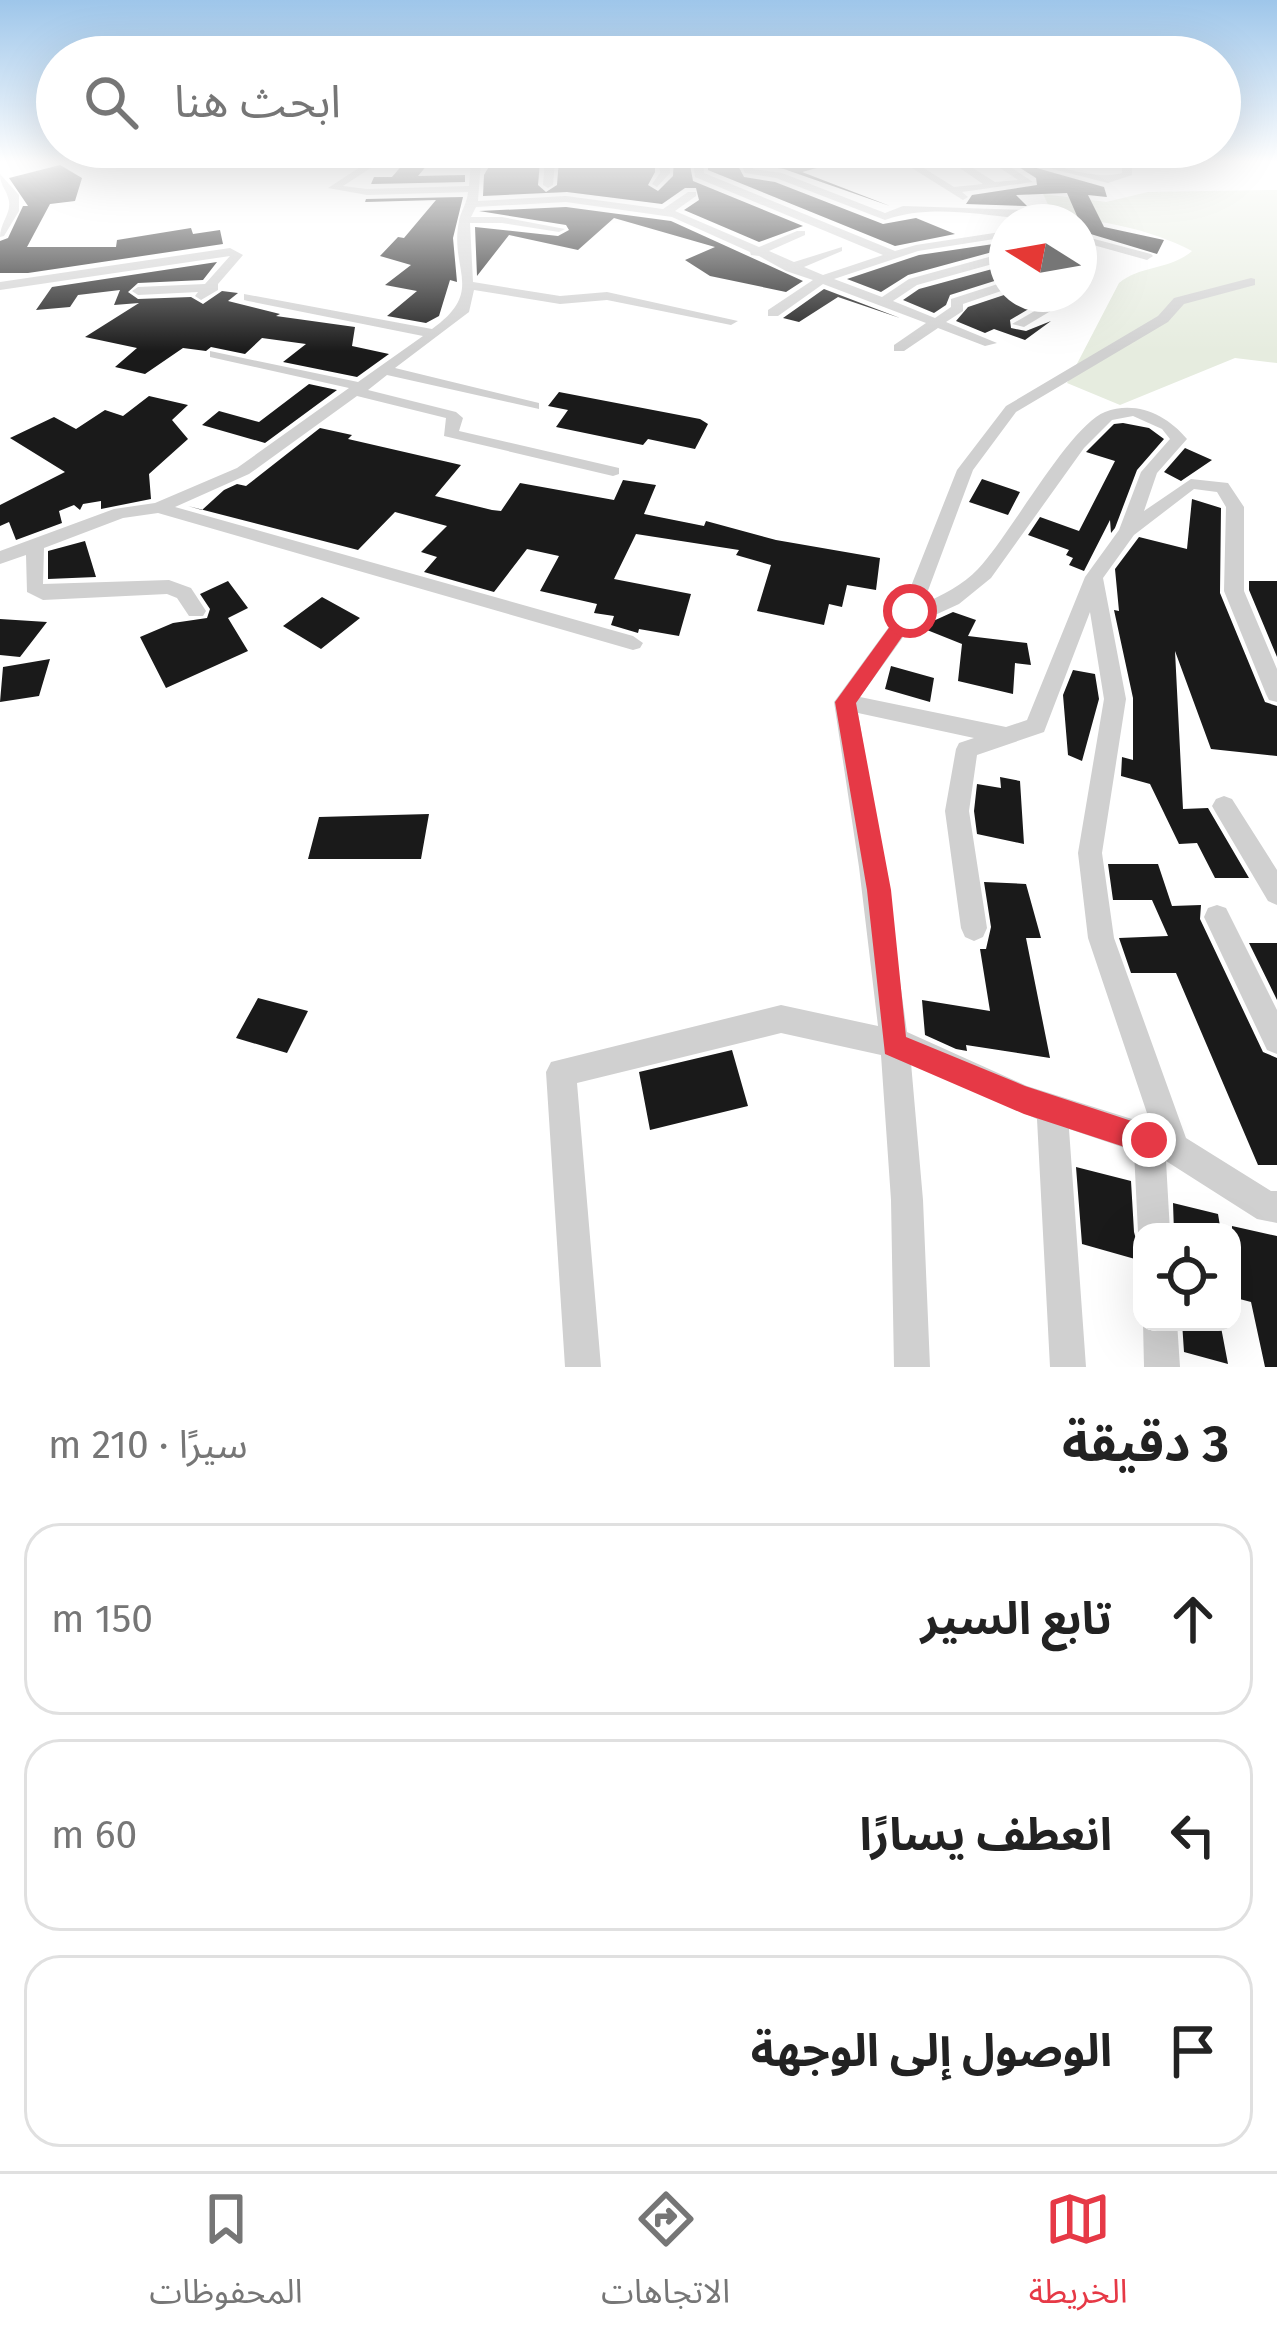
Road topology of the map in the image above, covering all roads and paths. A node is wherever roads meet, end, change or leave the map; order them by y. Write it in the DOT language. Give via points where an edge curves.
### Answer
graph roads {
  1 [pos="469,224"];
  2 [pos="524,224"];
  3 [pos="693,224"];
  4 [pos="818,224"];
  5 [pos="559,230"];
  6 [pos="801,233"];
  7 [pos="989,237"];
  8 [pos="1097,243"];
  9 [pos="838,249"];
  10 [pos="755,253"];
  11 [pos="894,255"];
  12 [pos="1148,256"];
  13 [pos="989,261"];
  14 [pos="790,268"];
  15 [pos="822,279"];
  16 [pos="913,282"];
  17 [pos="1251,282"];
  18 [pos="467,285"];
  19 [pos="0,286"];
  20 [pos="214,286"];
  21 [pos="138,291"];
  22 [pos="989,291"];
  23 [pos="201,296"];
  24 [pos="248,297"];
  25 [pos="885,301"];
  26 [pos="956,302"];
  27 [pos="1040,312"];
  28 [pos="773,314"];
  29 [pos="730,321"];
  30 [pos="936,321"];
  31 [pos="1018,324"];
  32 [pos="435,334"];
  33 [pos="990,343"];
  34 [pos="899,348"];
  35 [pos="215,354"];
  36 [pos="386,370"];
  37 [pos="360,389"];
  38 [pos="534,406"];
  39 [pos="613,471"];
  40 [pos="158,508"];
  41 [pos="1128,531"];
  42 [pos="34,543"];
  43 [pos="0,558"];
  44 [pos="1094,577"];
  45 [pos="196,611"];
  46 [pos="904,621"];
  47 [pos="633,643"];
  48 [pos="1277,694"];
  49 [pos="845,702"];
  50 [pos="1006,736"];
  51 [pos="1224,806"];
  52 [pos="1277,892"];
  53 [pos="1217,916"];
  54 [pos="974,928"];
  55 [pos="1277,1040"];
  56 [pos="894,1045"];
  57 [pos="1052,1109"];
  58 [pos="1162,1144"];
  59 [pos="1277,1207"];
  60 [pos="1155,1223"];
  61 [pos="1160,1331"];
  62 [pos="583,1367"];
  63 [pos="912,1367"];
  64 [pos="1067,1367"];
  65 [pos="1162,1367"];
  1 -- 18 [label="street"];
  2 -- 5 [label="street"];
  3 -- 10 [label="street"];
  4 -- 11 [label="street"];
  6 -- 10 [label="street"];
  7 -- 11 [label="street"];
  8 -- 12 [label="street"];
  9 -- 14 [label="street"];
  10 -- 14 [label="street"];
  11 -- 15 [label="street"];
  13 -- 16 [label="street"];
  14 -- 15 [label="street"];
  15 -- 25 [label="street"];
  15 -- 28 [label="street"];
  16 -- 25 [label="street"];
  16 -- 26 [label="street"];
  17 -- 46 [label="street" via="1180,301 1163,319 1011,409 964,470"];
  18 -- 29 [label="street" via="560,300 607,296"];
  18 -- 32 [label="street" via="464,309"];
  19 -- 20 [label="street" via="237,255"];
  20 -- 21 [label="street"];
  20 -- 23 [label="street"];
  22 -- 26 [label="street"];
  24 -- 32 [label="street"];
  25 -- 30 [label="street"];
  26 -- 30 [label="street"];
  27 -- 31 [label="street"];
  30 -- 33 [label="street"];
  30 -- 34 [label="street"];
  32 -- 36 [label="street"];
  35 -- 37 [label="street"];
  36 -- 37 [label="street"];
  36 -- 38 [label="street"];
  37 -- 39 [label="street" via="451,415 450,433"];
  37 -- 40 [label="street" via="259,462"];
  40 -- 42 [label="street"];
  40 -- 47 [label="street"];
  41 -- 44 [label="street"];
  41 -- 46 [label="street" via="1149,472 1179,439 1129,410 1087,434 976,583"];
  41 -- 48 [label="street" via="1191,484 1222,487 1235,507 1234,591"];
  42 -- 43 [label="street"];
  42 -- 45 [label="street" via="34,587 43,593 169,587"];
  44 -- 50 [label="street" via="1036,726"];
  44 -- 58 [label="street" via="1115,699 1090,853 1101,938"];
  46 -- 49 [label="street"];
  49 -- 50 [label="street"];
  49 -- 56 [label="street" via="879,890"];
  50 -- 54 [label="street" via="967,749 960,790"];
  51 -- 52 [label="street"];
  53 -- 55 [label="street"];
  56 -- 57 [label="street"];
  56 -- 62 [label="street" via="782,1019 561,1072"];
  56 -- 63 [label="street"];
  57 -- 58 [label="street"];
  57 -- 64 [label="street"];
  58 -- 59 [label="street"];
  58 -- 60 [label="street"];
  61 -- 65 [label="street"];
}
